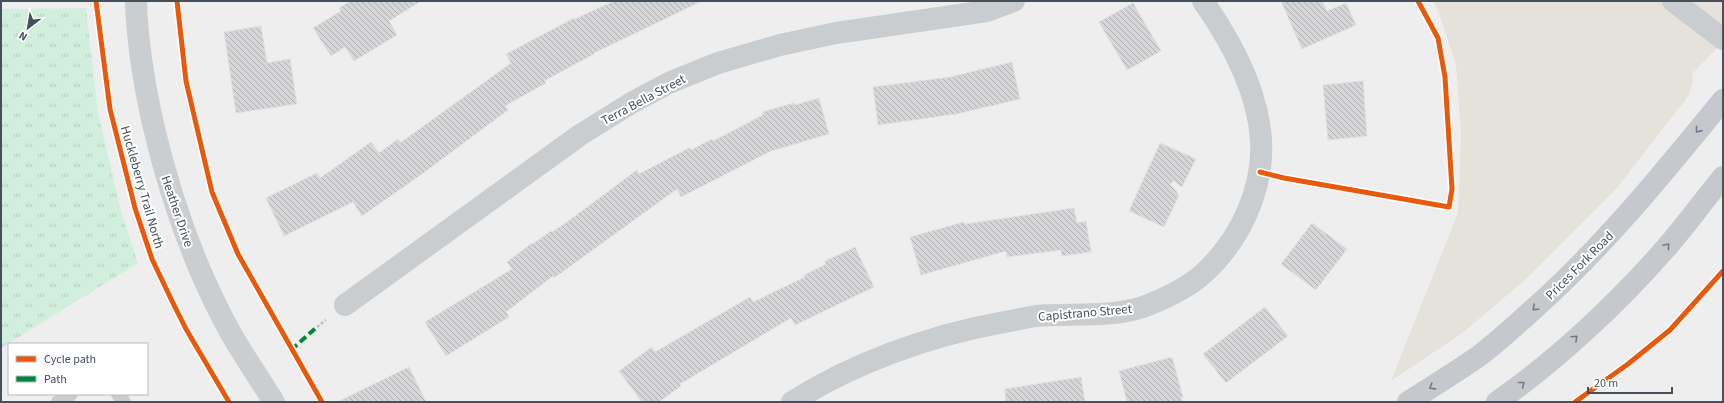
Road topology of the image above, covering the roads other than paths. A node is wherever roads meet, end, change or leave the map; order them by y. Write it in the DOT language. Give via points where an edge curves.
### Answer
graph roads {
  1 [pos="136,1"];
  2 [pos="1014,1"];
  3 [pos="1203,1"];
  4 [pos="1673,1"];
  5 [pos="1723,39"];
  6 [pos="1723,100"];
  7 [pos="1723,176"];
  8 [pos="345,305"];
  9 [pos="69,395"];
  10 [pos="58,402"];
  11 [pos="274,402"];
  12 [pos="792,402"];
  13 [pos="1408,402"];
  14 [pos="1497,402"];
  1 -- 11 [label="street, Heather Drive" via="146,91 173,201 193,254 217,306"];
  2 -- 8 [label="street, Terra Bella Street" via="987,11 836,33 780,45 718,63 671,82 580,135"];
  3 -- 12 [label="street, Capistrano Street" via="1215,18 1248,84 1261,140 1260,172 1251,202 1235,235 1203,274 1171,295 1142,307 1111,312 1035,316 971,328 921,342 826,382"];
  4 -- 5 [label="street"];
  6 -- 13 [label="main road, Prices Fork Road, one-way" via="1649,191 1562,283 1480,355"];
  14 -- 7 [label="main road, one-way" via="1546,364 1615,302 1666,248"];
  9 -- 10 [label="lane"];
}
